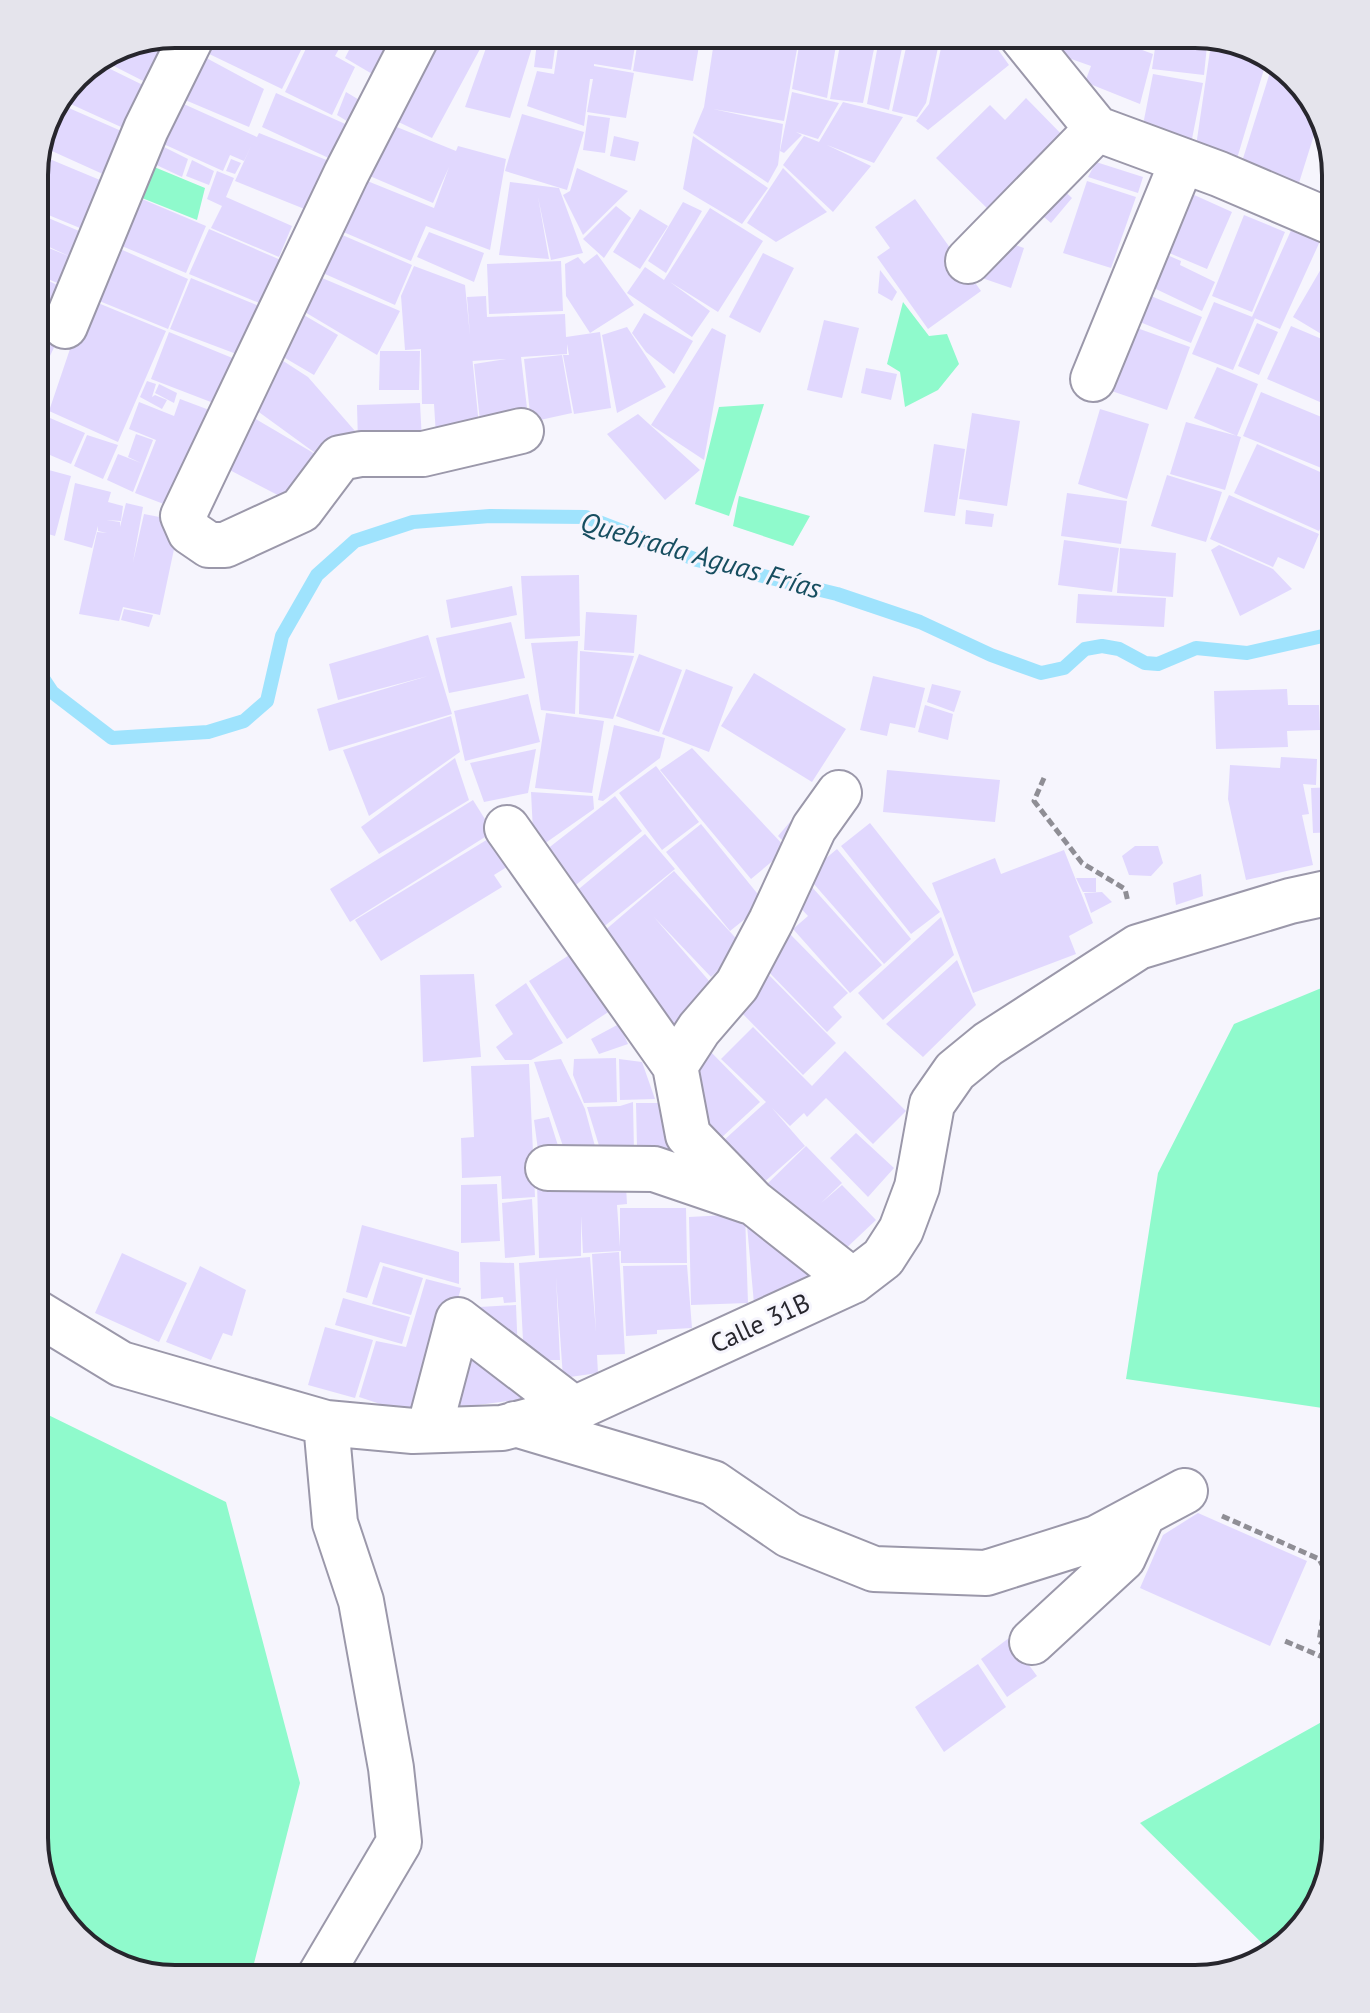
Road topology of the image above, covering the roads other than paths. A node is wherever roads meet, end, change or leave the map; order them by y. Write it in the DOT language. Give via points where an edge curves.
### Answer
graph roads {
  1 [pos="186,48"];
  2 [pos="411,48"];
  3 [pos="1031,48"];
  4 [pos="1097,129"];
  5 [pos="1182,162"];
  6 [pos="1322,218"];
  7 [pos="968,261"];
  8 [pos="65,326"];
  9 [pos="1093,379"];
  10 [pos="521,431"];
  11 [pos="839,793"];
  12 [pos="507,828"];
  13 [pos="1322,894"];
  14 [pos="675,1066"];
  15 [pos="548,1168"];
  16 [pos="753,1202"];
  17 [pos="853,1281"];
  18 [pos="48,1320"];
  19 [pos="574,1409"];
  20 [pos="326,1423"];
  21 [pos="515,1424"];
  22 [pos="429,1430"];
  23 [pos="1185,1491"];
  24 [pos="1143,1514"];
  25 [pos="1032,1642"];
  26 [pos="326,1965"];
  1 -- 8 [label="street" via="146,129"];
  2 -- 10 [label="street" via="183,516 190,532 209,545 225,545 301,510 340,458 423,454"];
  3 -- 4 [label="street"];
  4 -- 5 [label="street"];
  4 -- 7 [label="street"];
  5 -- 6 [label="street"];
  5 -- 9 [label="street"];
  11 -- 14 [label="street" via="814,828 737,985"];
  12 -- 14 [label="street"];
  13 -- 17 [label="street, Calle 31B" via="1138,947 955,1071 932,1104 917,1187 901,1230 883,1258"];
  14 -- 16 [label="street" via="688,1135"];
  15 -- 16 [label="street" via="654,1169"];
  16 -- 17 [label="street"];
  17 -- 19 [label="street, Calle 31B"];
  18 -- 20 [label="street, Calle 31B" via="121,1364"];
  19 -- 21 [label="street, Calle 31B"];
  19 -- 22 [label="street" via="458,1320"];
  20 -- 22 [label="street, Calle 31B"];
  20 -- 26 [label="street" via="335,1523 361,1601 399,1842"];
  21 -- 22 [label="street, Calle 31B"];
  21 -- 24 [label="street" via="713,1483 789,1535 874,1569 986,1573 1097,1538"];
  23 -- 24 [label="street"];
  24 -- 25 [label="street" via="1123,1558"];
}
